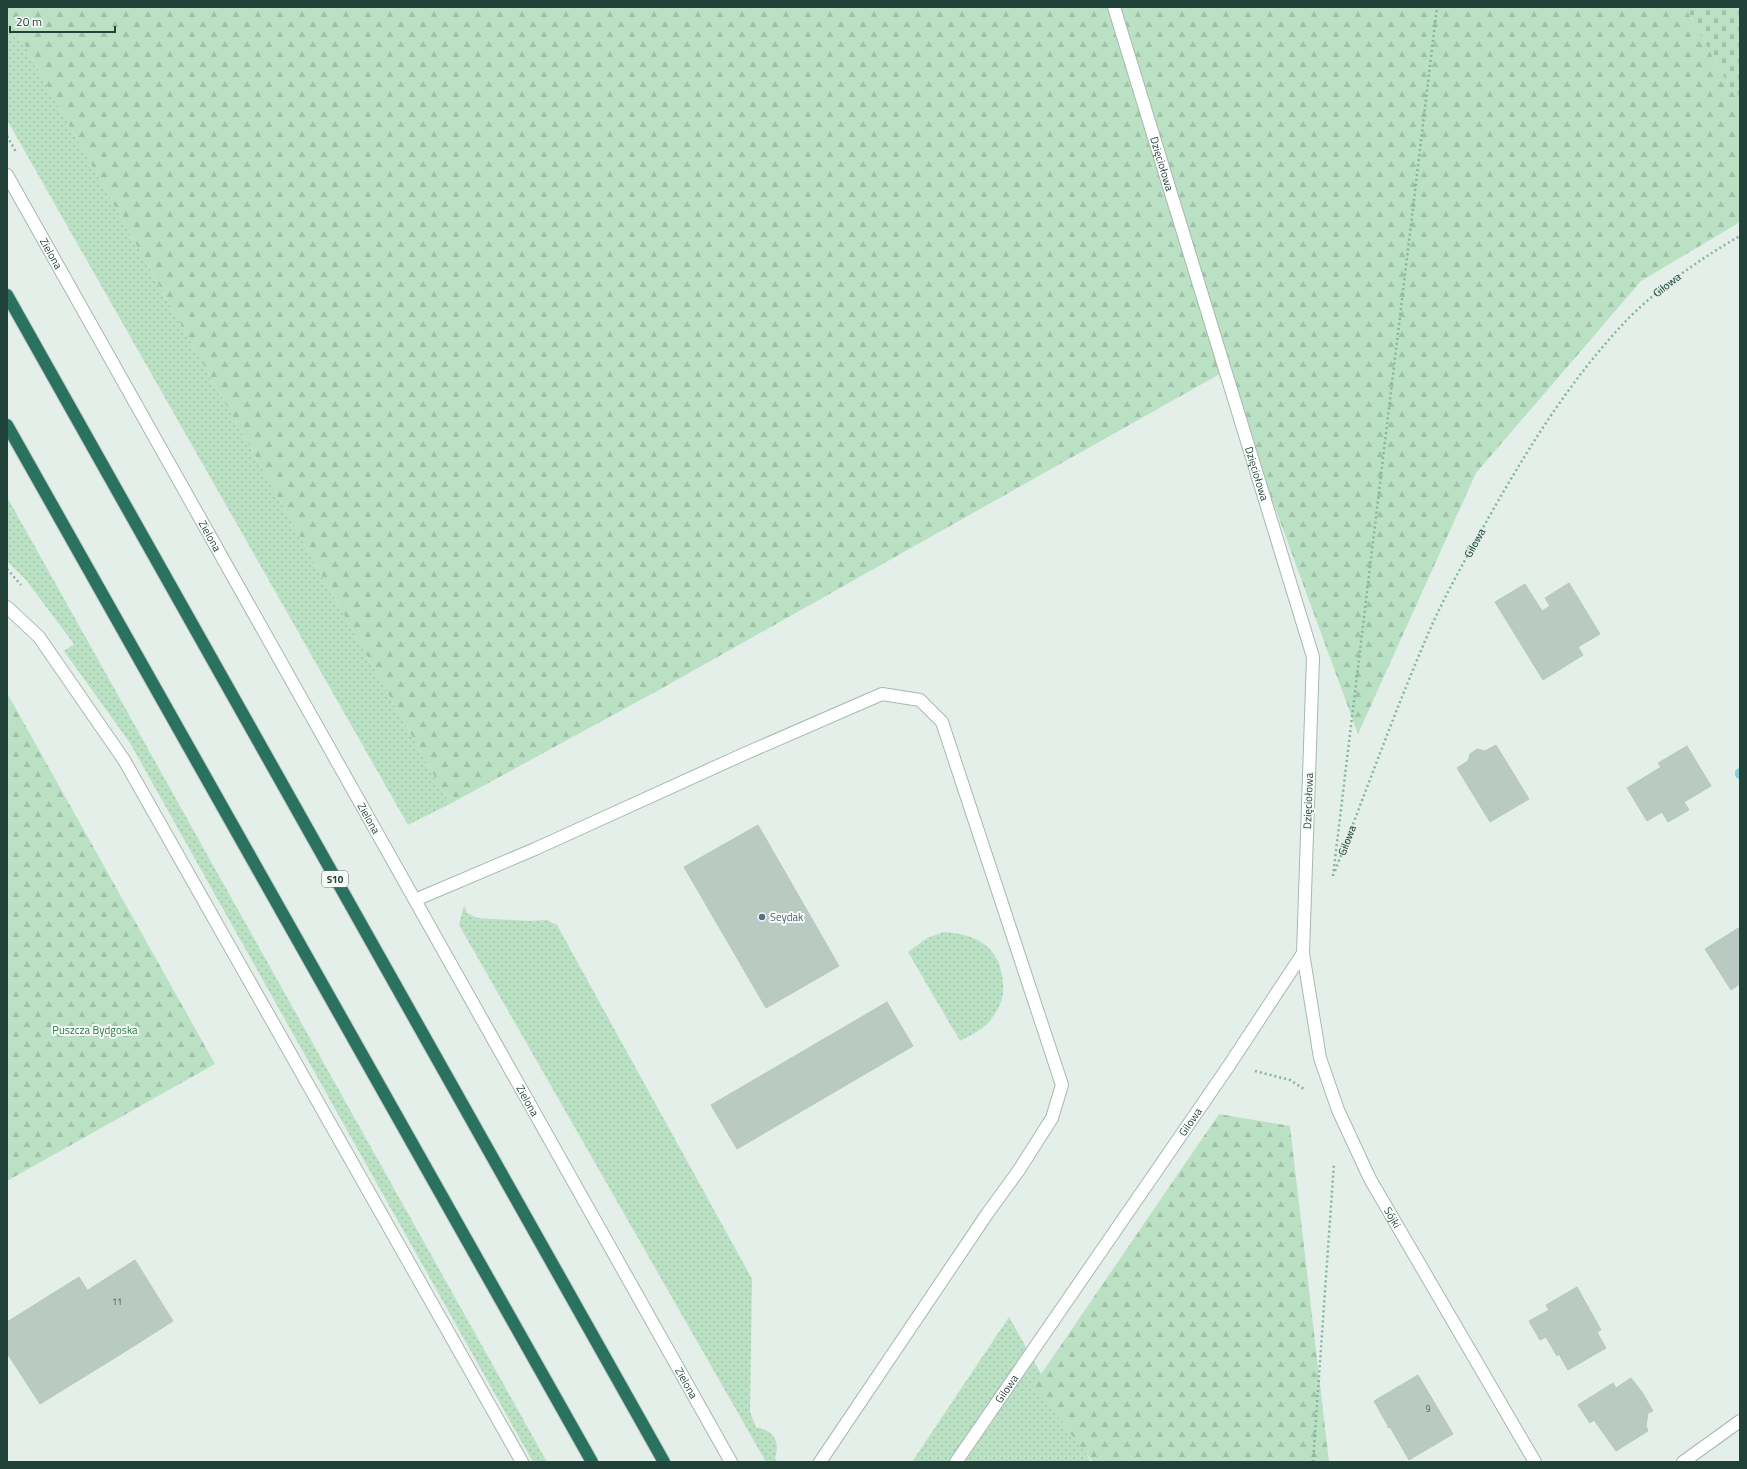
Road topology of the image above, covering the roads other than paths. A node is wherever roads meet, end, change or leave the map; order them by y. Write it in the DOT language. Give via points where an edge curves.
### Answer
graph roads {
  1 [pos="1114,7"];
  2 [pos="7,175"];
  3 [pos="7,295"];
  4 [pos="7,425"];
  5 [pos="7,607"];
  6 [pos="415,900"];
  7 [pos="1303,953"];
  8 [pos="1740,1421"];
  9 [pos="522,1462"];
  10 [pos="592,1462"];
  11 [pos="664,1462"];
  12 [pos="730,1462"];
  13 [pos="820,1462"];
  14 [pos="956,1462"];
  15 [pos="1535,1462"];
  16 [pos="1683,1462"];
  1 -- 7 [label="street, Dzięciołowa" via="1313,657"];
  2 -- 6 [label="street, Zielona"];
  3 -- 11 [label="highway, S10"];
  4 -- 10 [label="highway"];
  5 -- 9 [label="street" via="39,637 124,760"];
  6 -- 12 [label="street, Zielona"];
  6 -- 13 [label="street" via="882,694 920,700 942,722 1062,1085 1052,1118 1023,1164"];
  7 -- 14 [label="street, Gilowa"];
  7 -- 15 [label="street, Sójki" via="1320,1058 1338,1110 1370,1179"];
  8 -- 16 [label="street"];
}
